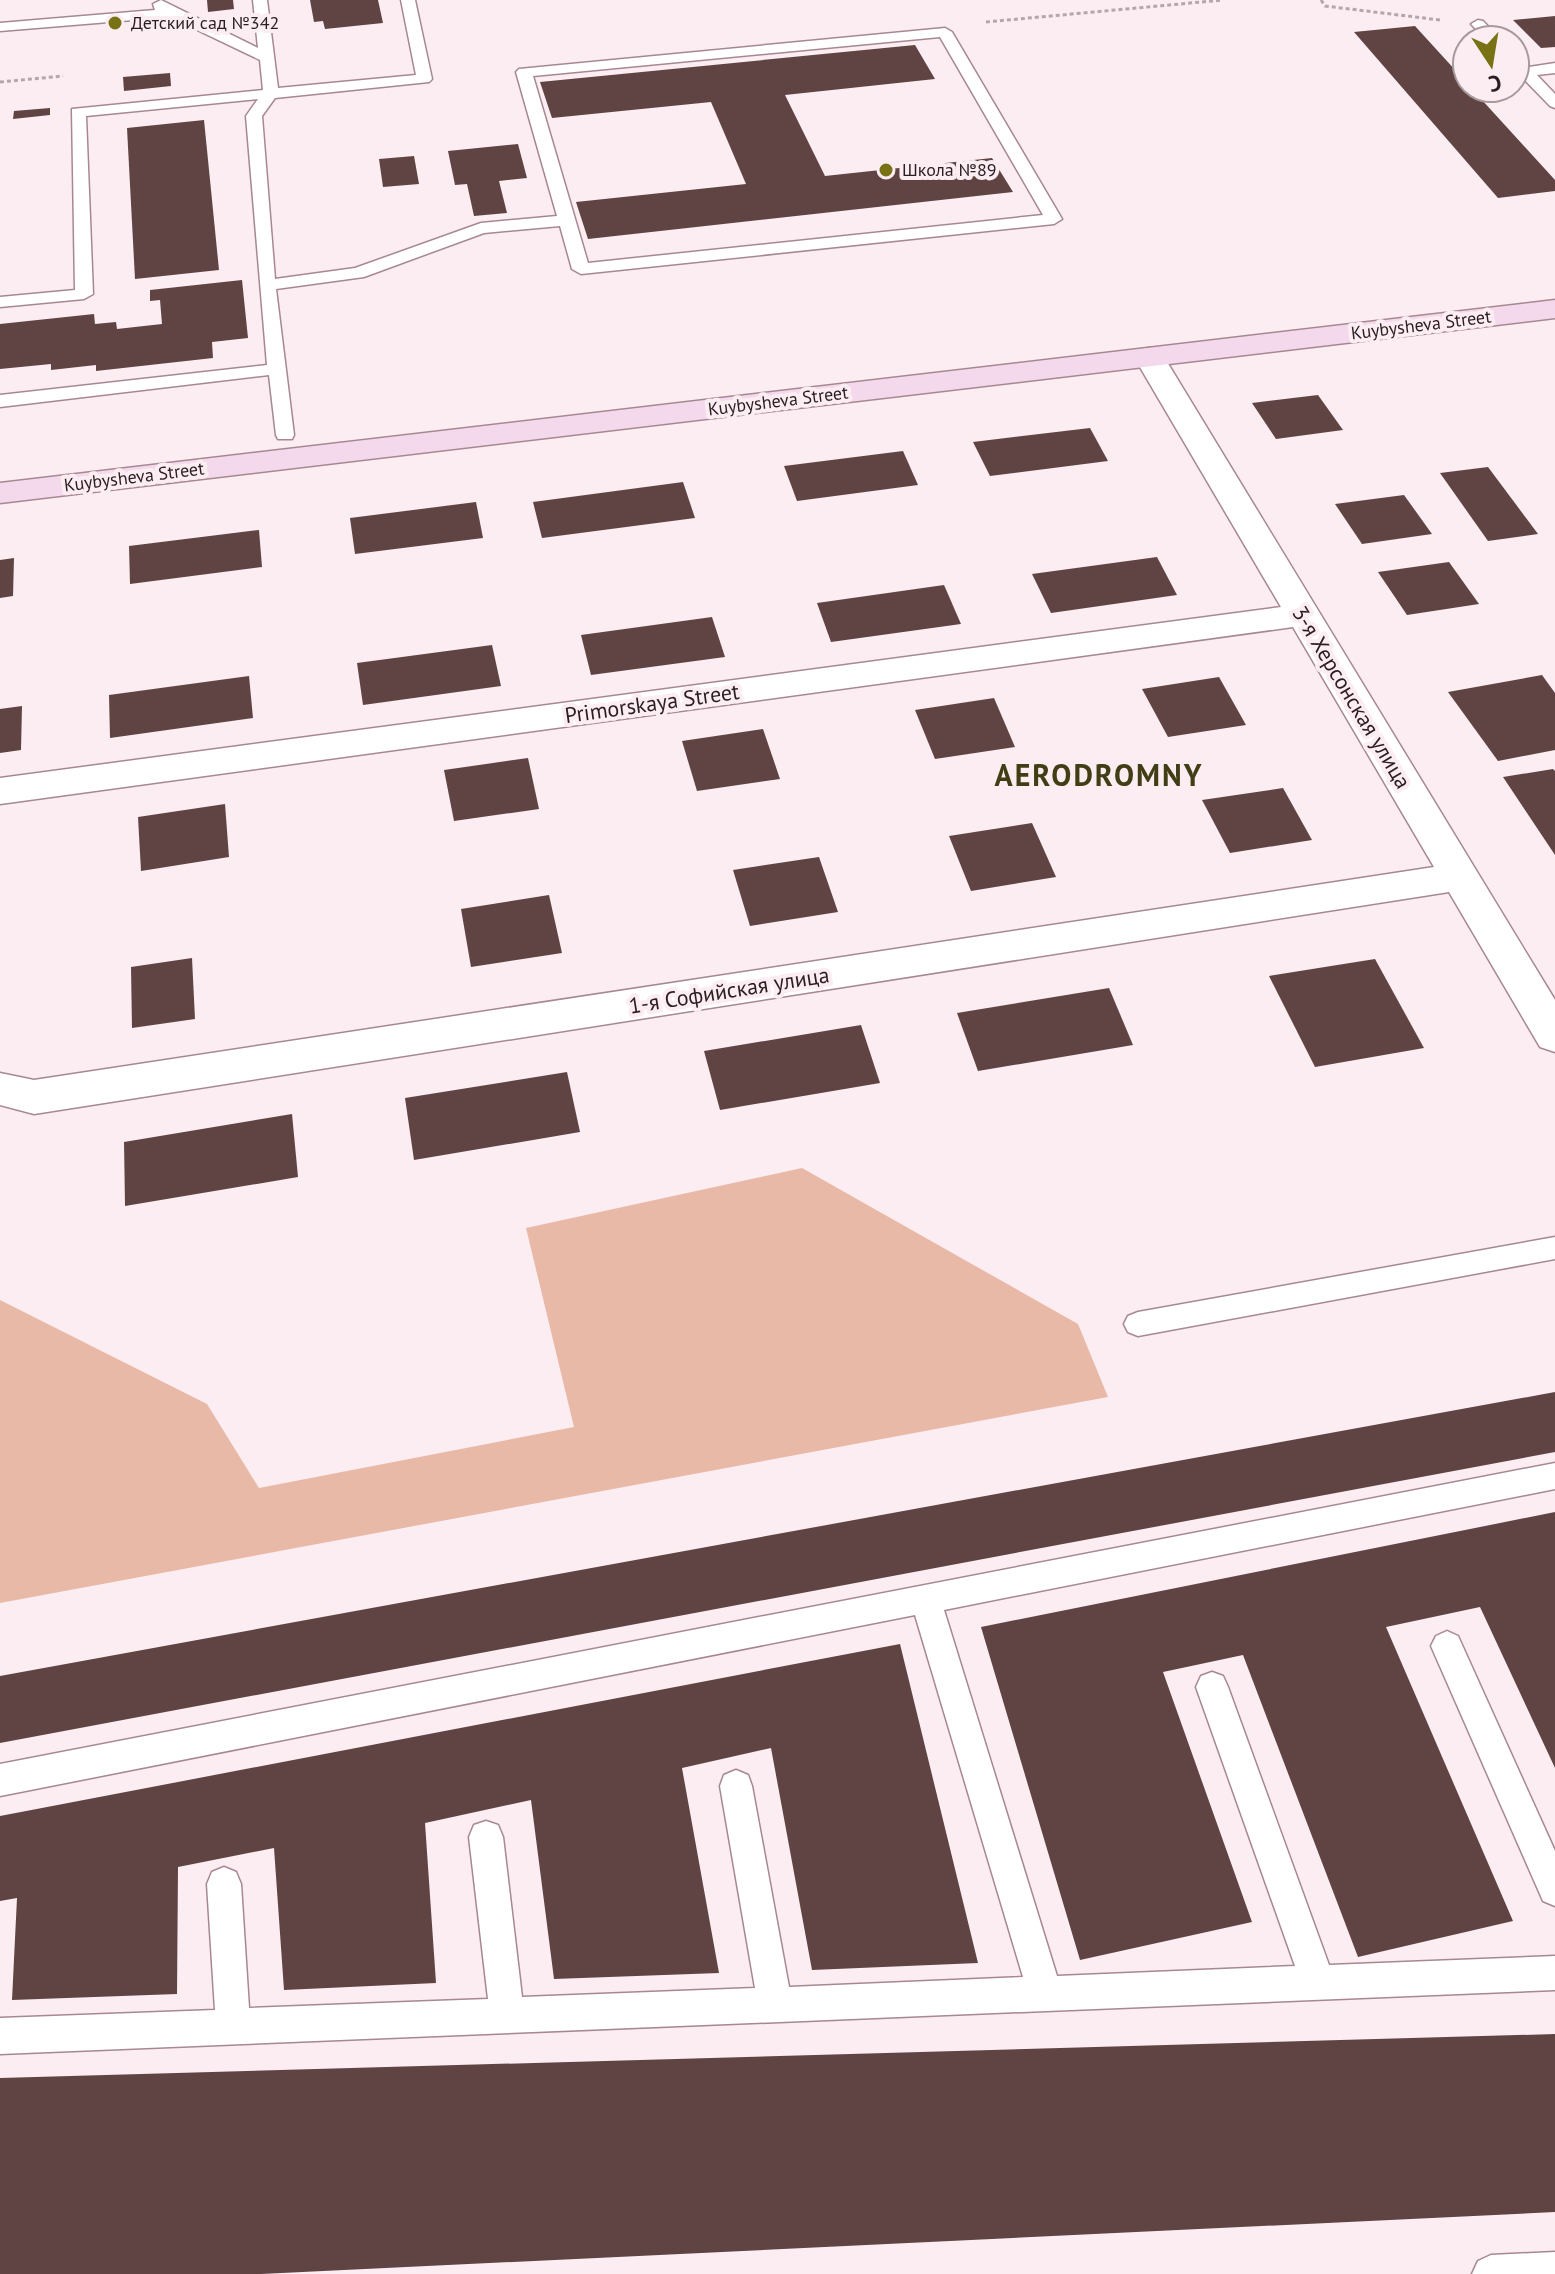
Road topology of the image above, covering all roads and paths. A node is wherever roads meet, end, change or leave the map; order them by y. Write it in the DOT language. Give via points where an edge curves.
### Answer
graph roads {
  1 [pos="160,0"];
  2 [pos="260,0"];
  3 [pos="408,0"];
  4 [pos="1223,0"];
  5 [pos="1321,0"];
  6 [pos="171,13"];
  7 [pos="983,22"];
  8 [pos="1478,24"];
  9 [pos="0,27"];
  10 [pos="267,58"];
  11 [pos="1531,67"];
  12 [pos="1555,68"];
  13 [pos="1531,78"];
  14 [pos="271,93"];
  15 [pos="1555,103"];
  16 [pos="567,220"];
  17 [pos="267,285"];
  18 [pos="1555,286"];
  19 [pos="0,302"];
  20 [pos="1555,309"];
  21 [pos="1143,346"];
  22 [pos="277,369"];
  23 [pos="0,401"];
  24 [pos="286,447"];
  25 [pos="0,468"];
  26 [pos="0,493"];
  27 [pos="1304,615"];
  28 [pos="0,791"];
  29 [pos="1459,877"];
  30 [pos="1555,1036"];
  31 [pos="0,1089"];
  32 [pos="1555,1248"];
  33 [pos="1138,1324"];
  34 [pos="1555,1476"];
  35 [pos="925,1599"];
  36 [pos="1447,1646"];
  37 [pos="1212,1687"];
  38 [pos="0,1780"];
  39 [pos="736,1786"];
  40 [pos="486,1837"];
  41 [pos="224,1884"];
  42 [pos="1555,1889"];
  43 [pos="1555,1973"];
  44 [pos="1318,1982"];
  45 [pos="1045,1993"];
  46 [pos="775,2005"];
  47 [pos="507,2016"];
  48 [pos="233,2027"];
  49 [pos="0,2036"];
  50 [pos="1555,2271"];
  51 [pos="1491,2274"];
  1 -- 6 [label="lane" via="160,7"];
  2 -- 10 [label="lane"];
  3 -- 14 [label="lane" via="424,79"];
  4 -- 7 [label="path"];
  5 -- 8 [label="path" via="1325,6"];
  6 -- 9 [label="lane"];
  6 -- 10 [label="lane"];
  10 -- 14 [label="lane"];
  11 -- 12 [label="lane"];
  13 -- 15 [label="lane"];
  14 -- 17 [label="lane" via="254,116"];
  14 -- 19 [label="lane" via="78,112 84,294"];
  16 -- 16 [label="lane" via="581,269 1054,219 945,32 524,72"];
  16 -- 17 [label="lane" via="481,228 358,273"];
  17 -- 22 [label="lane"];
  18 -- 21 [label="main road, Kuybysheva Street"];
  20 -- 21 [label="main road, Kuybysheva Street"];
  21 -- 24 [label="main road, Kuybysheva Street"];
  21 -- 27 [label="street, 3-я Херсонская улица"];
  22 -- 23 [label="lane"];
  22 -- 24 [label="lane"];
  24 -- 25 [label="main road, Kuybysheva Street"];
  24 -- 26 [label="main road, Kuybysheva Street"];
  27 -- 28 [label="street, Primorskaya Street"];
  27 -- 29 [label="street, 3-я Херсонская улица"];
  29 -- 30 [label="street, 3-я Херсонская улица"];
  29 -- 31 [label="street, 1-я Софийская улица" via="34,1097"];
  32 -- 33 [label="lane"];
  34 -- 35 [label="lane"];
  35 -- 38 [label="lane"];
  35 -- 45 [label="lane"];
  36 -- 42 [label="lane"];
  37 -- 44 [label="lane"];
  39 -- 46 [label="lane"];
  40 -- 47 [label="lane"];
  41 -- 48 [label="lane"];
  43 -- 44 [label="lane"];
  44 -- 45 [label="lane"];
  45 -- 46 [label="lane"];
  46 -- 47 [label="lane"];
  47 -- 48 [label="lane"];
  48 -- 49 [label="lane"];
  50 -- 51 [label="lane"];
}
